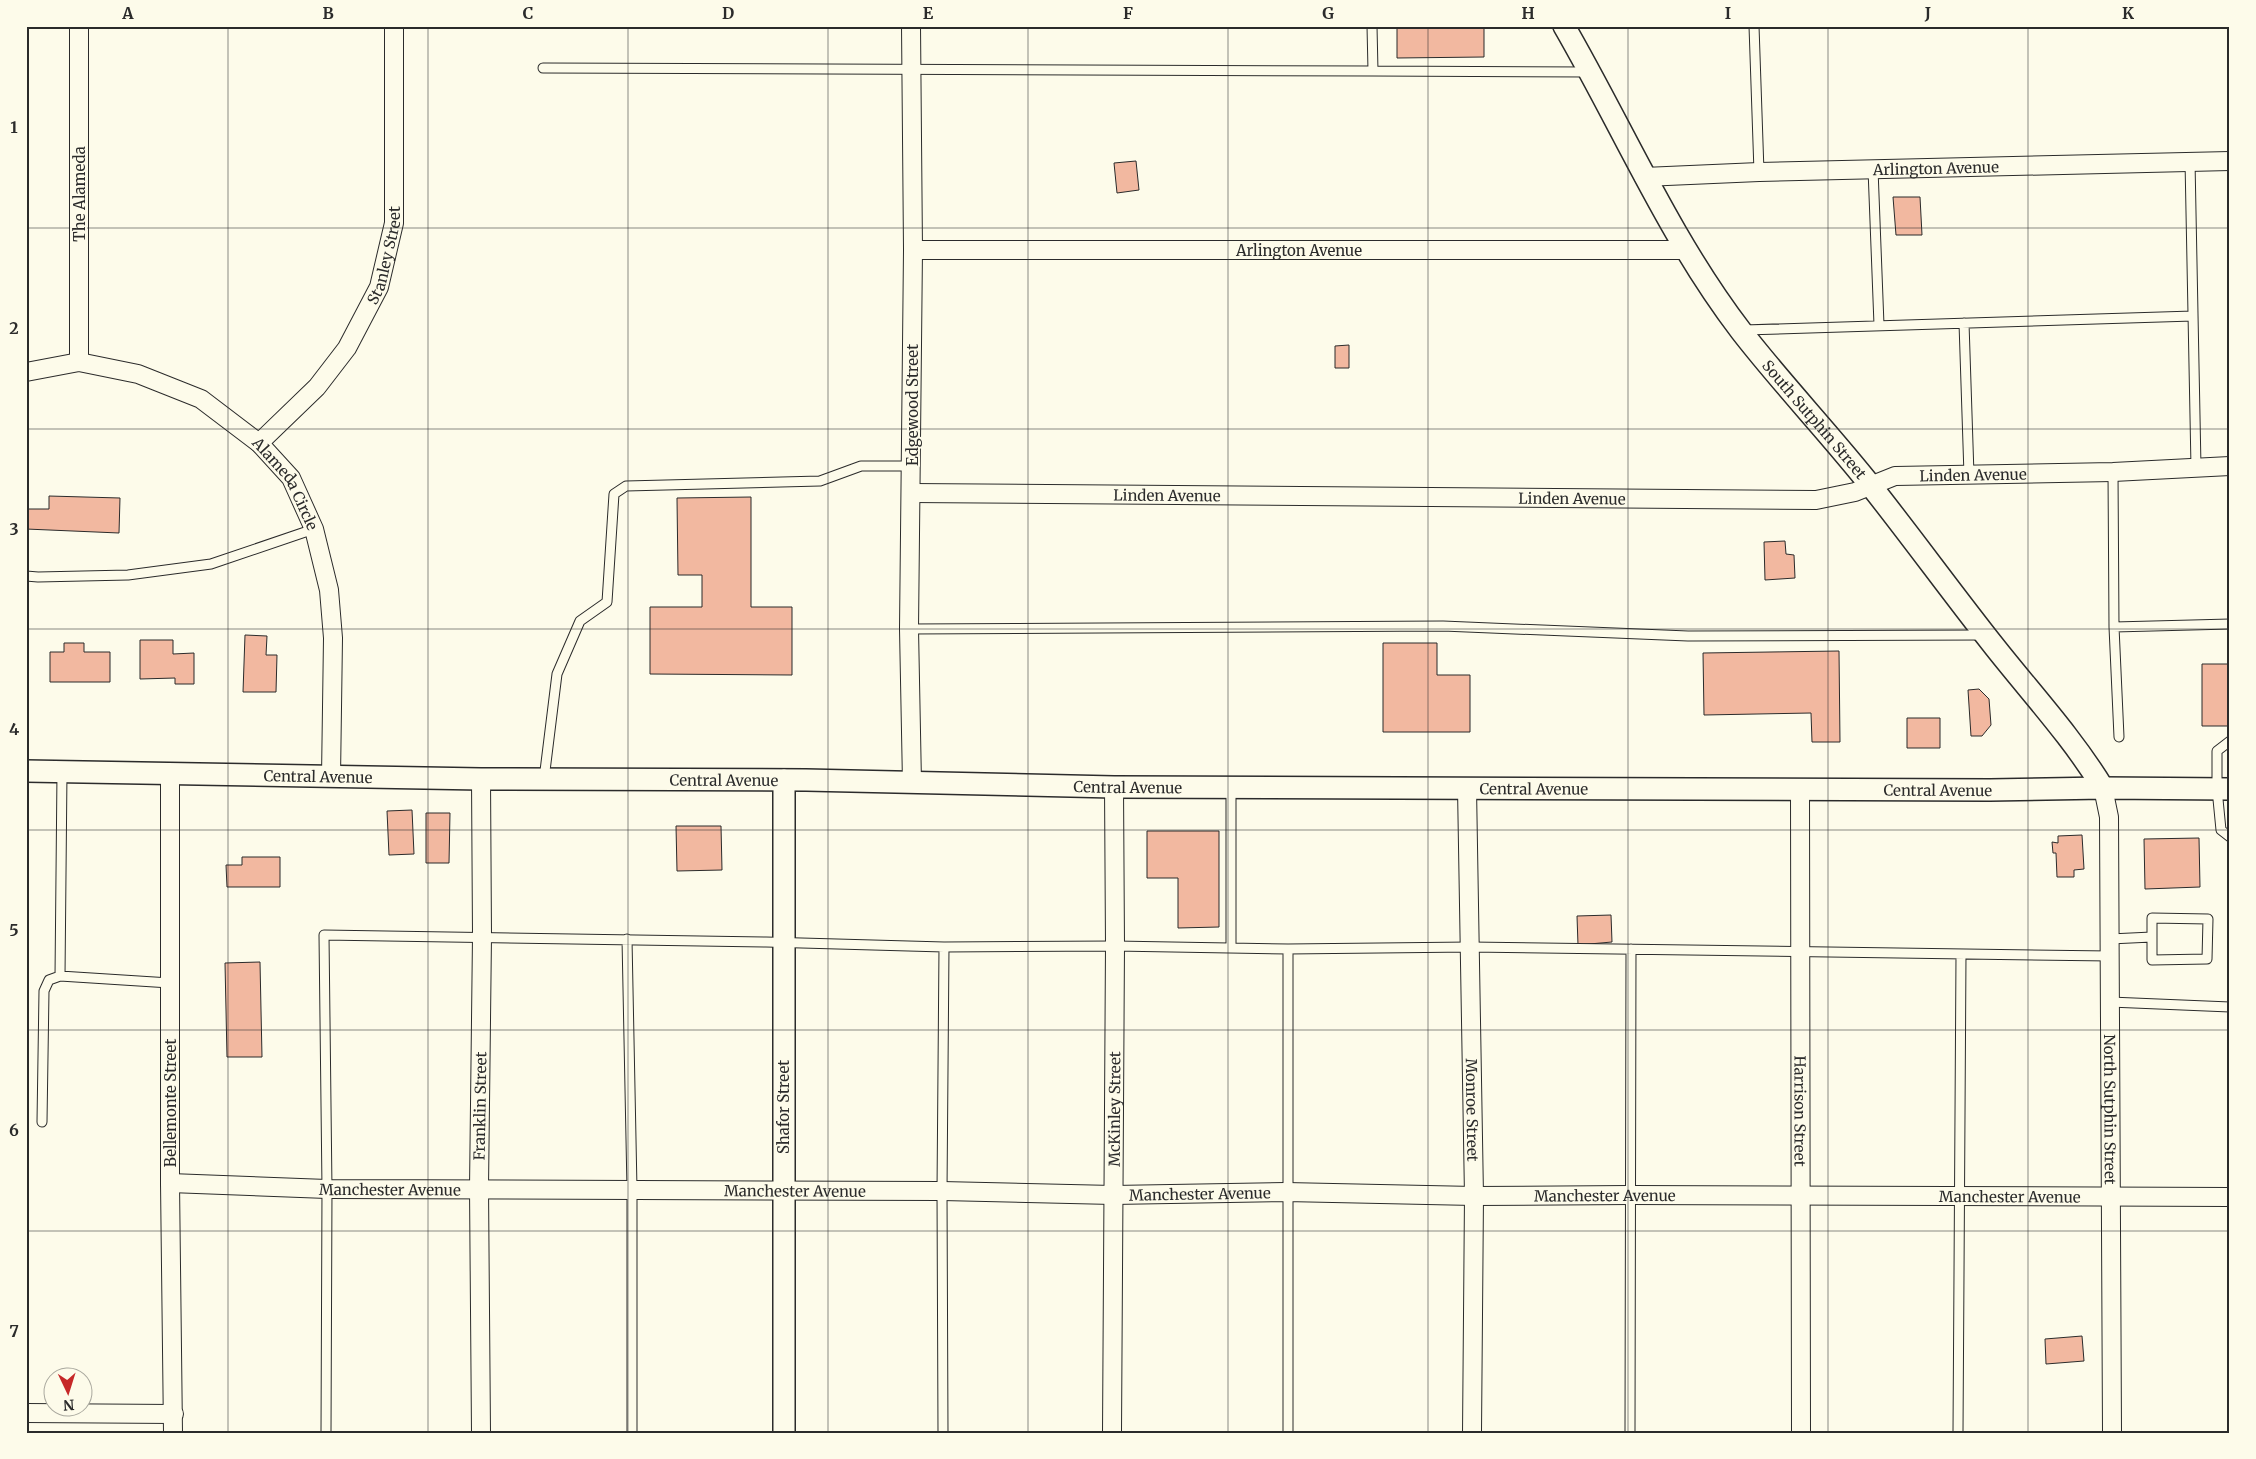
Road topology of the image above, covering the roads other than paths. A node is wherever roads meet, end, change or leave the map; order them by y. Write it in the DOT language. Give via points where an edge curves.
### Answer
graph roads {
  1 [pos="79,26"];
  2 [pos="394,26"];
  3 [pos="911,26"];
  4 [pos="1372,26"];
  5 [pos="1564,26"];
  6 [pos="1754,26"];
  7 [pos="543,68"];
  8 [pos="911,68"];
  9 [pos="1373,71"];
  10 [pos="1590,72"];
  11 [pos="2230,161"];
  12 [pos="2190,162"];
  13 [pos="1873,170"];
  14 [pos="1759,172"];
  15 [pos="1644,177"];
  16 [pos="913,250"];
  17 [pos="1686,250"];
  18 [pos="2193,316"];
  19 [pos="1964,323"];
  20 [pos="1879,325"];
  21 [pos="1740,330"];
  22 [pos="79,362"];
  23 [pos="26,372"];
  24 [pos="259,443"];
  25 [pos="912,466"];
  26 [pos="2230,466"];
  27 [pos="2196,468"];
  28 [pos="2113,472"];
  29 [pos="1969,476"];
  30 [pos="1870,485"];
  31 [pos="911,493"];
  32 [pos="314,529"];
  33 [pos="26,576"];
  34 [pos="2230,624"];
  35 [pos="2114,627"];
  36 [pos="909,629"];
  37 [pos="1985,635"];
  38 [pos="2120,737"];
  39 [pos="2230,741"];
  40 [pos="26,771"];
  41 [pos="62,772"];
  42 [pos="170,774"];
  43 [pos="331,776"];
  44 [pos="480,779"];
  45 [pos="544,779"];
  46 [pos="784,780"];
  47 [pos="912,783"];
  48 [pos="1114,787"];
  49 [pos="1231,787"];
  50 [pos="1467,788"];
  51 [pos="2102,788"];
  52 [pos="2223,789"];
  53 [pos="1800,790"];
  54 [pos="2230,837"];
  55 [pos="482,936"];
  56 [pos="2152,937"];
  57 [pos="628,939"];
  58 [pos="782,942"];
  59 [pos="1115,946"];
  60 [pos="944,947"];
  61 [pos="1470,947"];
  62 [pos="1231,948"];
  63 [pos="2110,948"];
  64 [pos="1288,949"];
  65 [pos="1631,949"];
  66 [pos="1801,953"];
  67 [pos="1961,955"];
  68 [pos="60,976"];
  69 [pos="170,983"];
  70 [pos="2110,1002"];
  71 [pos="2230,1007"];
  72 [pos="42,1122"];
  73 [pos="170,1183"];
  74 [pos="479,1188"];
  75 [pos="327,1189"];
  76 [pos="632,1189"];
  77 [pos="783,1190"];
  78 [pos="942,1191"];
  79 [pos="1286,1192"];
  80 [pos="1114,1195"];
  81 [pos="1630,1195"];
  82 [pos="1474,1196"];
  83 [pos="1802,1196"];
  84 [pos="1959,1196"];
  85 [pos="2112,1197"];
  86 [pos="2230,1198"];
  87 [pos="26,1412"];
  88 [pos="174,1414"];
  89 [pos="173,1433"];
  90 [pos="326,1433"];
  91 [pos="481,1433"];
  92 [pos="632,1433"];
  93 [pos="784,1433"];
  94 [pos="943,1433"];
  95 [pos="1112,1433"];
  96 [pos="1288,1433"];
  97 [pos="1472,1433"];
  98 [pos="1630,1433"];
  99 [pos="1801,1433"];
  100 [pos="1958,1433"];
  101 [pos="2112,1433"];
  1 -- 22 [label="street, The Alameda"];
  2 -- 24 [label="street, Stanley Street" via="394,223 379,287 347,348 317,386"];
  3 -- 8 [label="street, Edgewood Street"];
  4 -- 9 [label="lane"];
  5 -- 10 [label="street, South Sutphin Street"];
  6 -- 14 [label="lane"];
  7 -- 8 [label="lane"];
  8 -- 9 [label="lane"];
  8 -- 16 [label="street, Edgewood Street"];
  9 -- 10 [label="lane"];
  10 -- 15 [label="street, South Sutphin Street"];
  11 -- 12 [label="street, Arlington Avenue"];
  12 -- 13 [label="street, Arlington Avenue"];
  12 -- 18 [label="lane"];
  13 -- 14 [label="street, Arlington Avenue"];
  13 -- 20 [label="lane"];
  14 -- 15 [label="street, Arlington Avenue"];
  15 -- 17 [label="street, South Sutphin Street"];
  16 -- 17 [label="street, Arlington Avenue"];
  16 -- 25 [label="street, Edgewood Street"];
  17 -- 21 [label="street, South Sutphin Street"];
  18 -- 19 [label="lane"];
  18 -- 27 [label="lane"];
  19 -- 20 [label="lane"];
  19 -- 29 [label="lane"];
  20 -- 21 [label="lane"];
  21 -- 30 [label="street, South Sutphin Street"];
  22 -- 23 [label="street, Alameda Circle"];
  22 -- 24 [label="street, Alameda Circle" via="138,374 201,399"];
  24 -- 32 [label="street, Alameda Circle" via="291,478"];
  25 -- 31 [label="street, Edgewood Street"];
  25 -- 45 [label="lane" via="861,466 820,481 626,486 614,494 607,602 580,621 558,674"];
  26 -- 27 [label="street, Linden Avenue"];
  27 -- 28 [label="street, Linden Avenue"];
  28 -- 29 [label="street, Linden Avenue"];
  28 -- 35 [label="lane"];
  29 -- 30 [label="street, Linden Avenue" via="1895,476"];
  30 -- 31 [label="street, Linden Avenue" via="1855,492 1816,500"];
  30 -- 37 [label="street, South Sutphin Street"];
  31 -- 36 [label="street, Edgewood Street"];
  32 -- 33 [label="lane" via="211,564 128,575"];
  32 -- 43 [label="street, Alameda Circle" via="329,590"];
  34 -- 35 [label="lane"];
  35 -- 38 [label="lane"];
  36 -- 37 [label="lane" via="1443,626 1688,636"];
  36 -- 47 [label="street, Edgewood Street"];
  37 -- 51 [label="street, South Sutphin Street" via="2087,763"];
  39 -- 52 [label="lane" via="2217,751"];
  40 -- 41 [label="street, Central Avenue"];
  41 -- 42 [label="street, Central Avenue"];
  41 -- 68 [label="lane"];
  42 -- 43 [label="street, Central Avenue"];
  42 -- 69 [label="street, Bellemonte Street"];
  43 -- 44 [label="street, Central Avenue"];
  44 -- 45 [label="street, Central Avenue"];
  44 -- 55 [label="street, Franklin Street"];
  45 -- 46 [label="street, Central Avenue"];
  46 -- 47 [label="street, Central Avenue"];
  46 -- 58 [label="street, Shafor Street"];
  47 -- 48 [label="street, Central Avenue"];
  48 -- 49 [label="street, Central Avenue"];
  48 -- 59 [label="street, McKinley Street"];
  49 -- 50 [label="street, Central Avenue"];
  49 -- 62 [label="lane"];
  50 -- 53 [label="street, Central Avenue"];
  50 -- 61 [label="street, Monroe Street"];
  51 -- 52 [label="street, Central Avenue"];
  51 -- 53 [label="street, Central Avenue"];
  51 -- 63 [label="street, North Sutphin Street" via="2109,817"];
  52 -- 54 [label="lane" via="2221,830"];
  53 -- 66 [label="street, Harrison Street"];
  55 -- 57 [label="lane"];
  55 -- 74 [label="street, Franklin Street"];
  55 -- 75 [label="lane" via="324,935"];
  56 -- 56 [label="lane" via="2152,918 2208,919 2207,959 2152,960"];
  56 -- 63 [label="lane"];
  57 -- 58 [label="lane"];
  57 -- 76 [label="lane"];
  58 -- 60 [label="lane"];
  58 -- 77 [label="street, Shafor Street"];
  59 -- 60 [label="lane"];
  59 -- 62 [label="lane"];
  59 -- 80 [label="street, McKinley Street"];
  60 -- 78 [label="lane"];
  61 -- 64 [label="lane"];
  61 -- 65 [label="lane"];
  61 -- 82 [label="street, Monroe Street"];
  62 -- 64 [label="lane"];
  63 -- 67 [label="lane"];
  63 -- 70 [label="street, North Sutphin Street"];
  64 -- 79 [label="lane"];
  65 -- 66 [label="lane"];
  65 -- 81 [label="lane"];
  66 -- 67 [label="lane"];
  66 -- 83 [label="street, Harrison Street"];
  67 -- 84 [label="lane"];
  68 -- 69 [label="lane"];
  68 -- 72 [label="lane" via="49,980 44,991"];
  69 -- 73 [label="street, Bellemonte Street"];
  70 -- 71 [label="lane"];
  70 -- 85 [label="street, North Sutphin Street"];
  73 -- 75 [label="street, Manchester Avenue"];
  73 -- 88 [label="street, Bellemonte Street"];
  74 -- 75 [label="street, Manchester Avenue"];
  74 -- 76 [label="street, Manchester Avenue"];
  74 -- 91 [label="street, Franklin Street"];
  75 -- 90 [label="lane"];
  76 -- 77 [label="street, Manchester Avenue"];
  76 -- 92 [label="lane"];
  77 -- 78 [label="street, Manchester Avenue"];
  77 -- 93 [label="street, Shafor Street"];
  78 -- 80 [label="street, Manchester Avenue"];
  78 -- 94 [label="lane"];
  79 -- 80 [label="street, Manchester Avenue"];
  79 -- 82 [label="street, Manchester Avenue"];
  79 -- 96 [label="lane"];
  80 -- 95 [label="street, McKinley Street"];
  81 -- 82 [label="street, Manchester Avenue"];
  81 -- 83 [label="street, Manchester Avenue"];
  81 -- 98 [label="lane"];
  82 -- 97 [label="street, Monroe Street"];
  83 -- 84 [label="street, Manchester Avenue"];
  83 -- 99 [label="street, Harrison Street"];
  84 -- 85 [label="street, Manchester Avenue"];
  84 -- 100 [label="lane"];
  85 -- 86 [label="street, Manchester Avenue"];
  85 -- 101 [label="street, North Sutphin Street"];
  87 -- 88 [label="street"];
  88 -- 89 [label="street, Bellemonte Street"];
}
